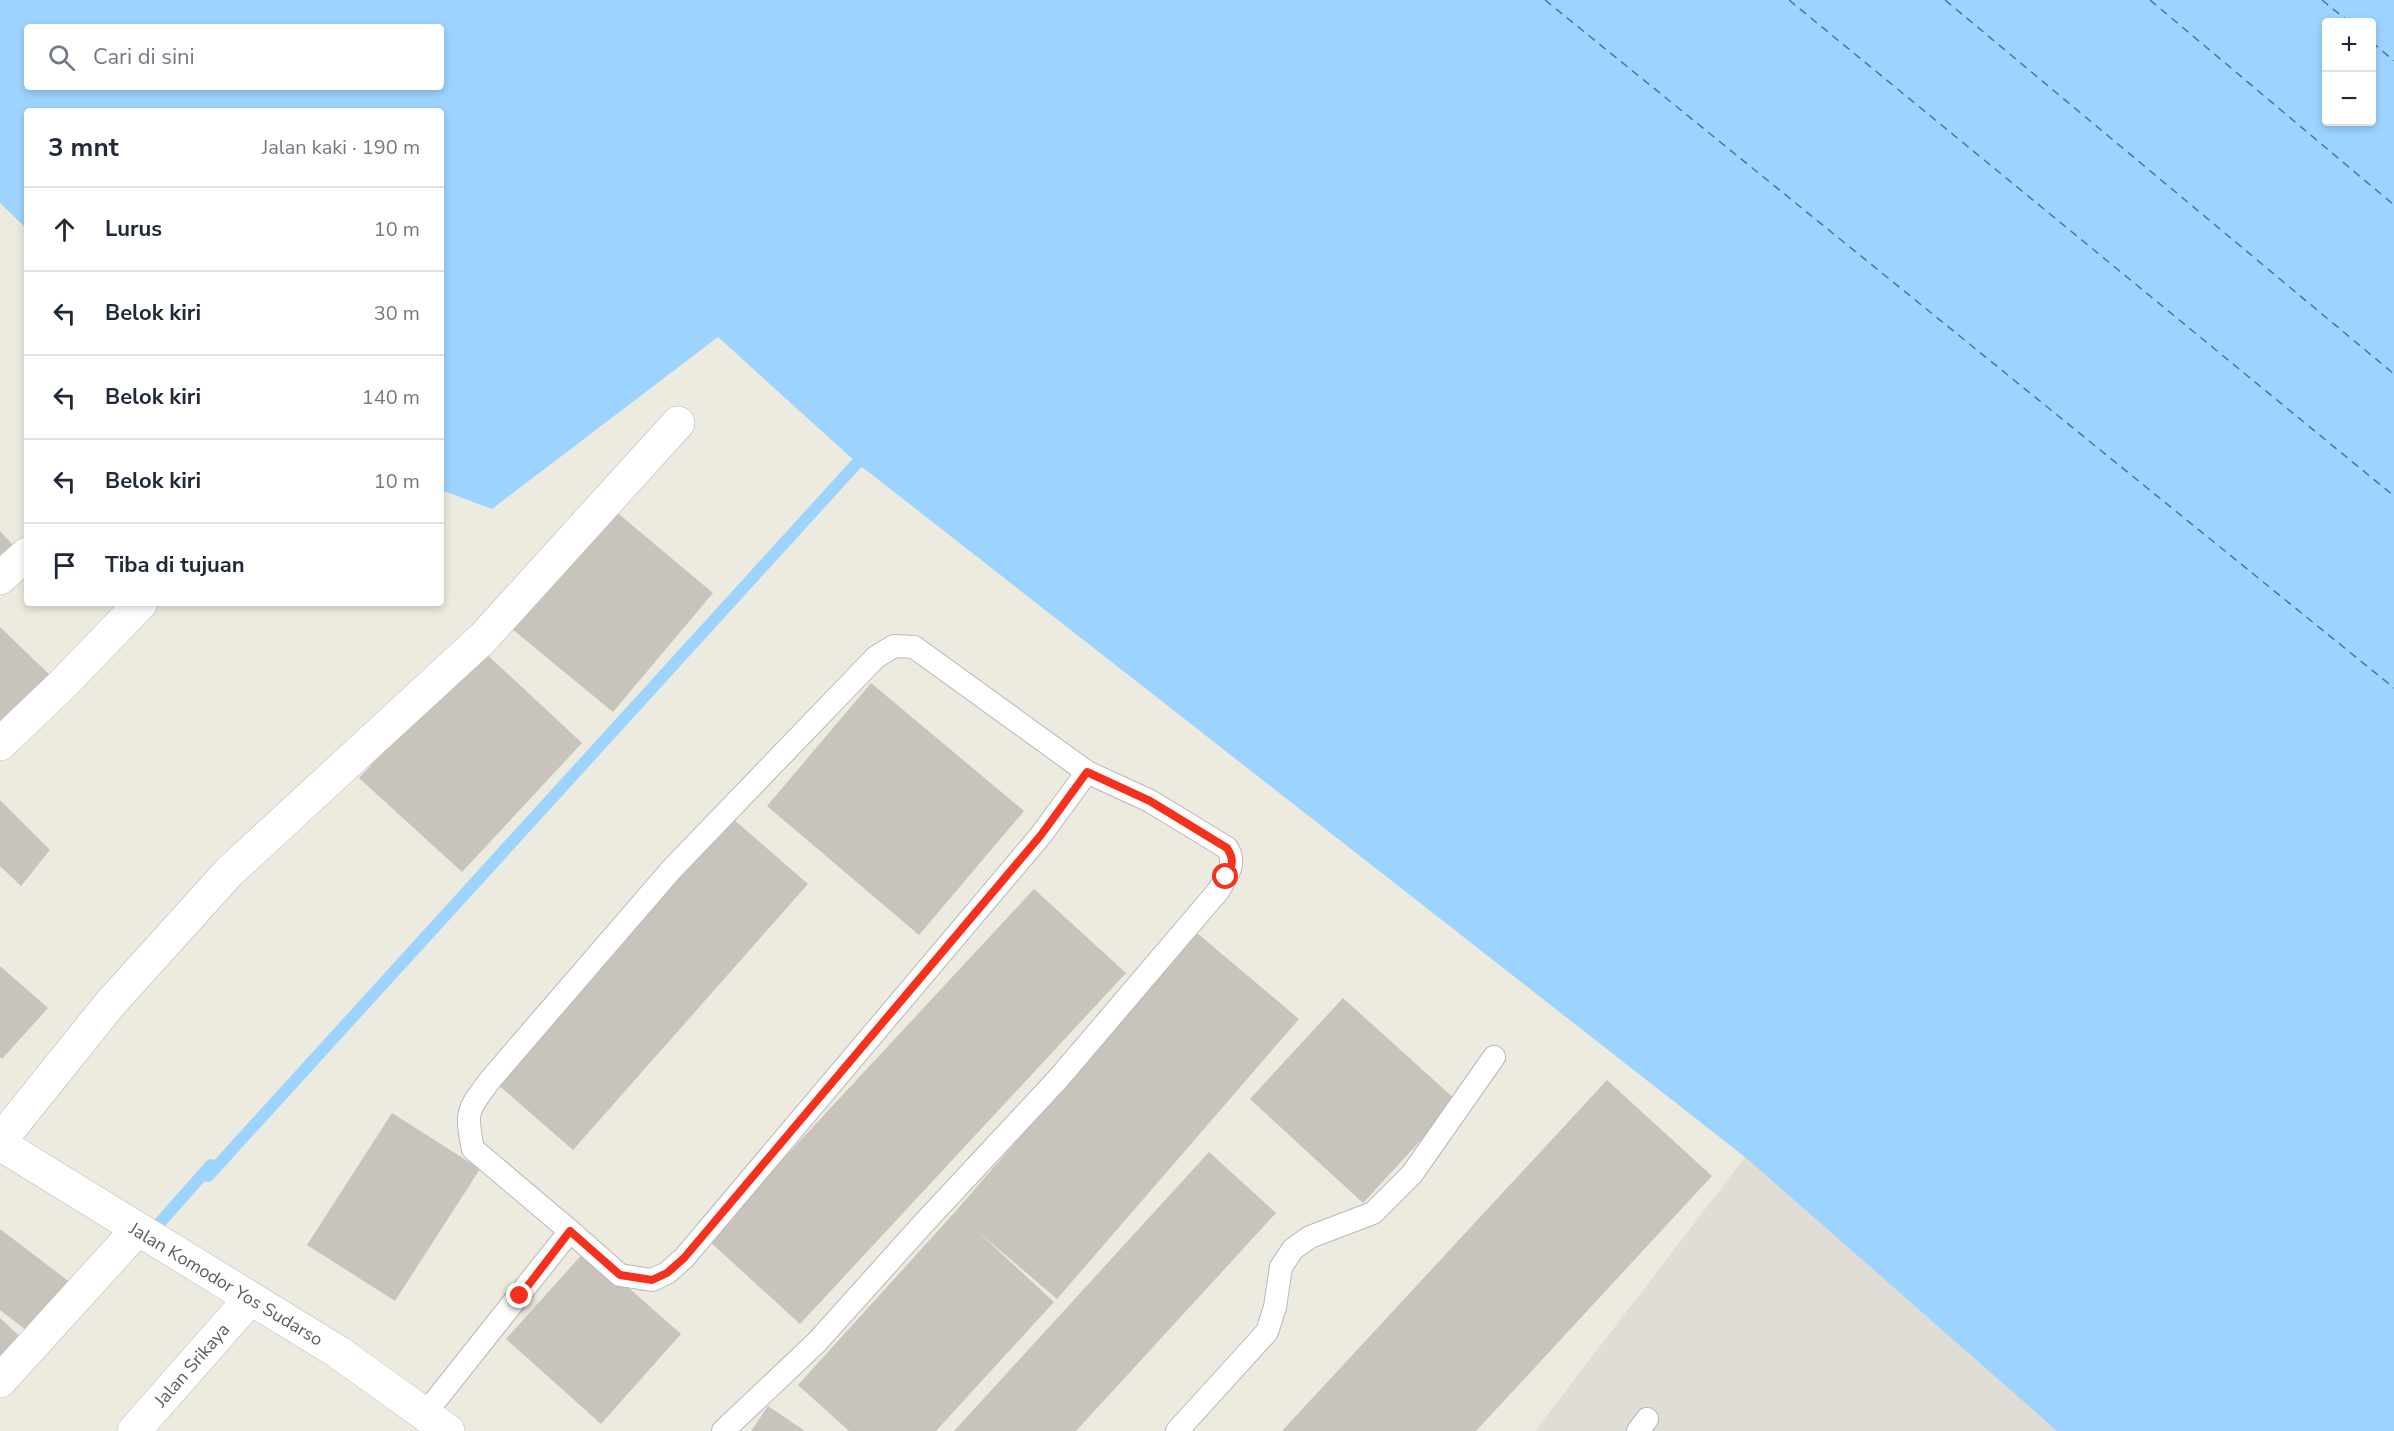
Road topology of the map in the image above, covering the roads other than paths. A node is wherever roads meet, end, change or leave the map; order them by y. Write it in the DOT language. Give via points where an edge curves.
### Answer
graph roads {
  1 [pos="678,423"];
  2 [pos="24,557"];
  3 [pos="0,578"];
  4 [pos="138,606"];
  5 [pos="0,744"];
  6 [pos="1087,772"];
  7 [pos="1494,1057"];
  8 [pos="0,1142"];
  9 [pos="137,1230"];
  10 [pos="570,1231"];
  11 [pos="250,1299"];
  12 [pos="0,1382"];
  13 [pos="436,1423"];
  14 [pos="134,1431"];
  15 [pos="723,1431"];
  16 [pos="1177,1431"];
  1 -- 8 [label="street" via="483,638 229,872 109,1005"];
  2 -- 3 [label="street"];
  4 -- 5 [label="street"];
  6 -- 10 [label="lane" via="1041,835 667,1273 652,1280 620,1275"];
  6 -- 10 [label="lane" via="914,647 894,646 876,657 671,870 490,1080 469,1110 473,1149"];
  6 -- 15 [label="lane" via="1150,801 1227,848 1232,865 1219,890 1058,1079 817,1342"];
  7 -- 16 [label="lane" via="1412,1174 1373,1213 1310,1237 1293,1249 1281,1267 1267,1332"];
  8 -- 9 [label="street, Jalan Komodor Yos Sudarso"];
  9 -- 11 [label="street, Jalan Komodor Yos Sudarso"];
  9 -- 12 [label="street"];
  10 -- 13 [label="lane"];
  11 -- 13 [label="street, Jalan Komodor Yos Sudarso" via="338,1352"];
  11 -- 14 [label="street, Jalan Srikaya"];
}
